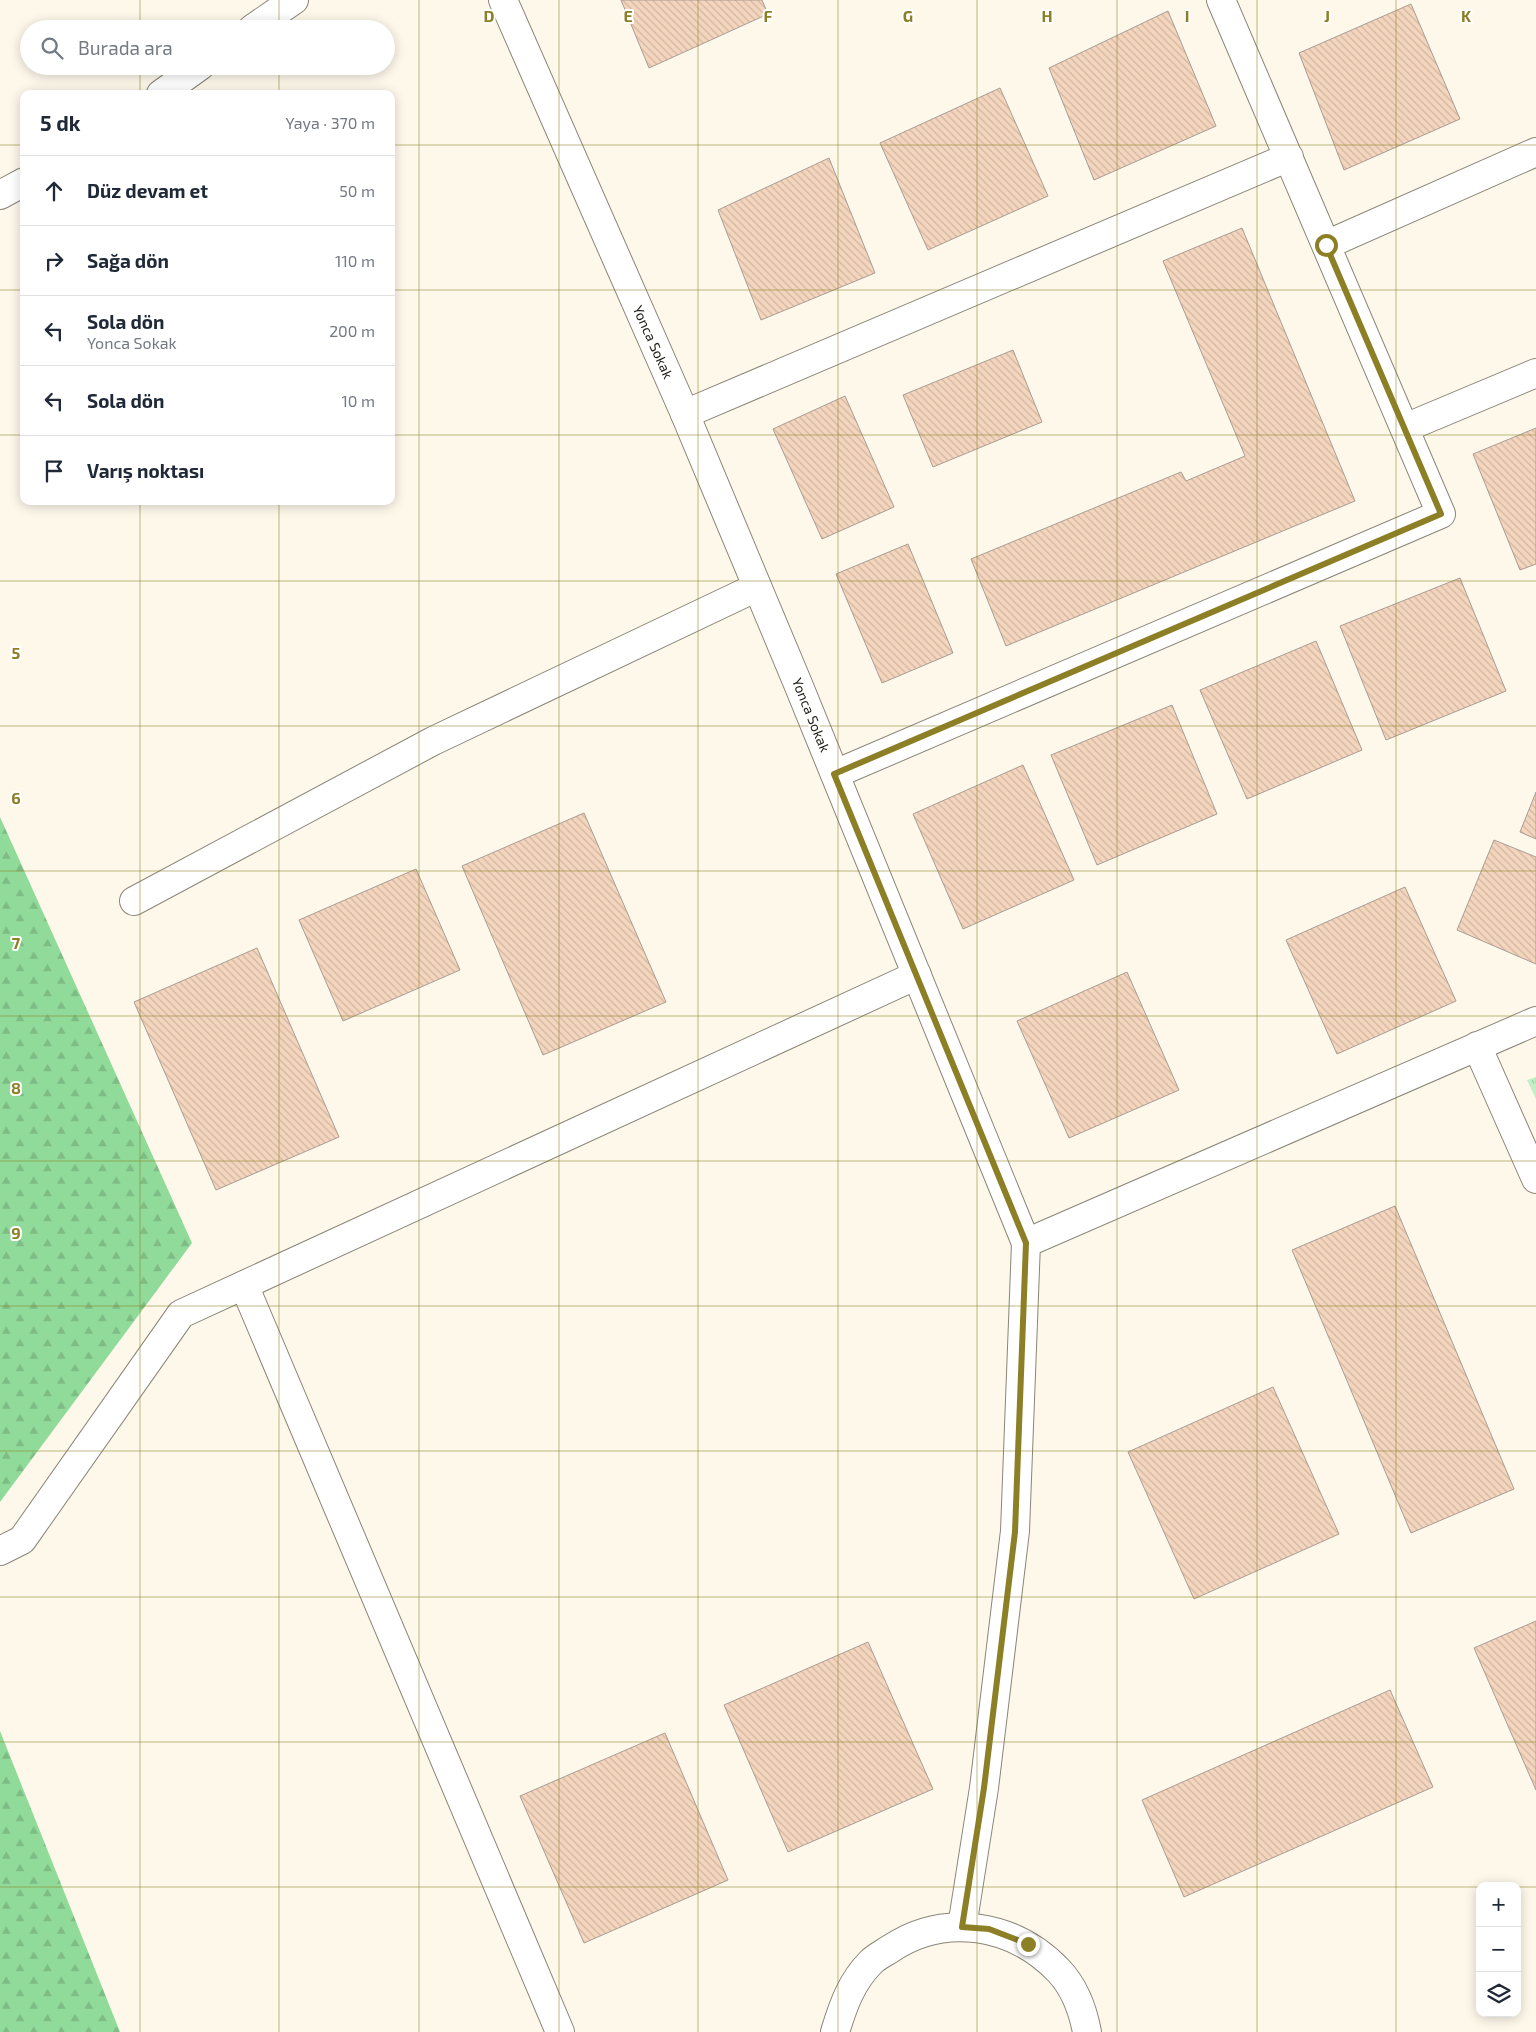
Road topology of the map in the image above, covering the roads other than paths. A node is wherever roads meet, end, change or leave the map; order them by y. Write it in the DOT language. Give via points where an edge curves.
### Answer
graph roads {
  1 [pos="294,0"];
  2 [pos="503,0"];
  3 [pos="1222,0"];
  4 [pos="265,20"];
  5 [pos="187,75"];
  6 [pos="167,90"];
  7 [pos="1536,152"];
  8 [pos="1289,157"];
  9 [pos="20,184"];
  10 [pos="0,195"];
  11 [pos="1326,245"];
  12 [pos="1536,373"];
  13 [pos="685,414"];
  14 [pos="1404,428"];
  15 [pos="758,587"];
  16 [pos="834,774"];
  17 [pos="134,901"];
  18 [pos="917,975"];
  19 [pos="1536,1021"];
  20 [pos="1477,1046"];
  21 [pos="1536,1179"];
  22 [pos="1026,1243"];
  23 [pos="244,1286"];
  24 [pos="0,1551"];
  25 [pos="962,1927"];
  26 [pos="846,1997"];
  27 [pos="560,2032"];
  28 [pos="816,2032"];
  29 [pos="835,2032"];
  30 [pos="1087,2032"];
  1 -- 4 [label="street"];
  2 -- 13 [label="street, Yonca Sokak"];
  3 -- 8 [label="street"];
  5 -- 6 [label="street"];
  7 -- 11 [label="street"];
  8 -- 11 [label="street"];
  8 -- 13 [label="street"];
  9 -- 10 [label="street"];
  11 -- 14 [label="street"];
  12 -- 14 [label="street"];
  13 -- 15 [label="street, Yonca Sokak"];
  14 -- 16 [label="street" via="1441,514"];
  15 -- 16 [label="street, Yonca Sokak"];
  15 -- 17 [label="street" via="433,741"];
  16 -- 18 [label="street, Yonca Sokak"];
  18 -- 22 [label="street, Yonca Sokak"];
  18 -- 23 [label="street"];
  19 -- 20 [label="street"];
  20 -- 21 [label="street"];
  20 -- 22 [label="street"];
  22 -- 25 [label="street, Yonca Sokak" via="1015,1532 984,1788"];
  23 -- 24 [label="street" via="181,1314 22,1540"];
  23 -- 27 [label="street"];
  25 -- 26 [label="street" via="947,1927 906,1938 871,1962"];
  25 -- 30 [label="street" via="989,1929 1028,1944 1060,1972 1082,2008"];
  26 -- 28 [label="street"];
  26 -- 29 [label="street"];
}
